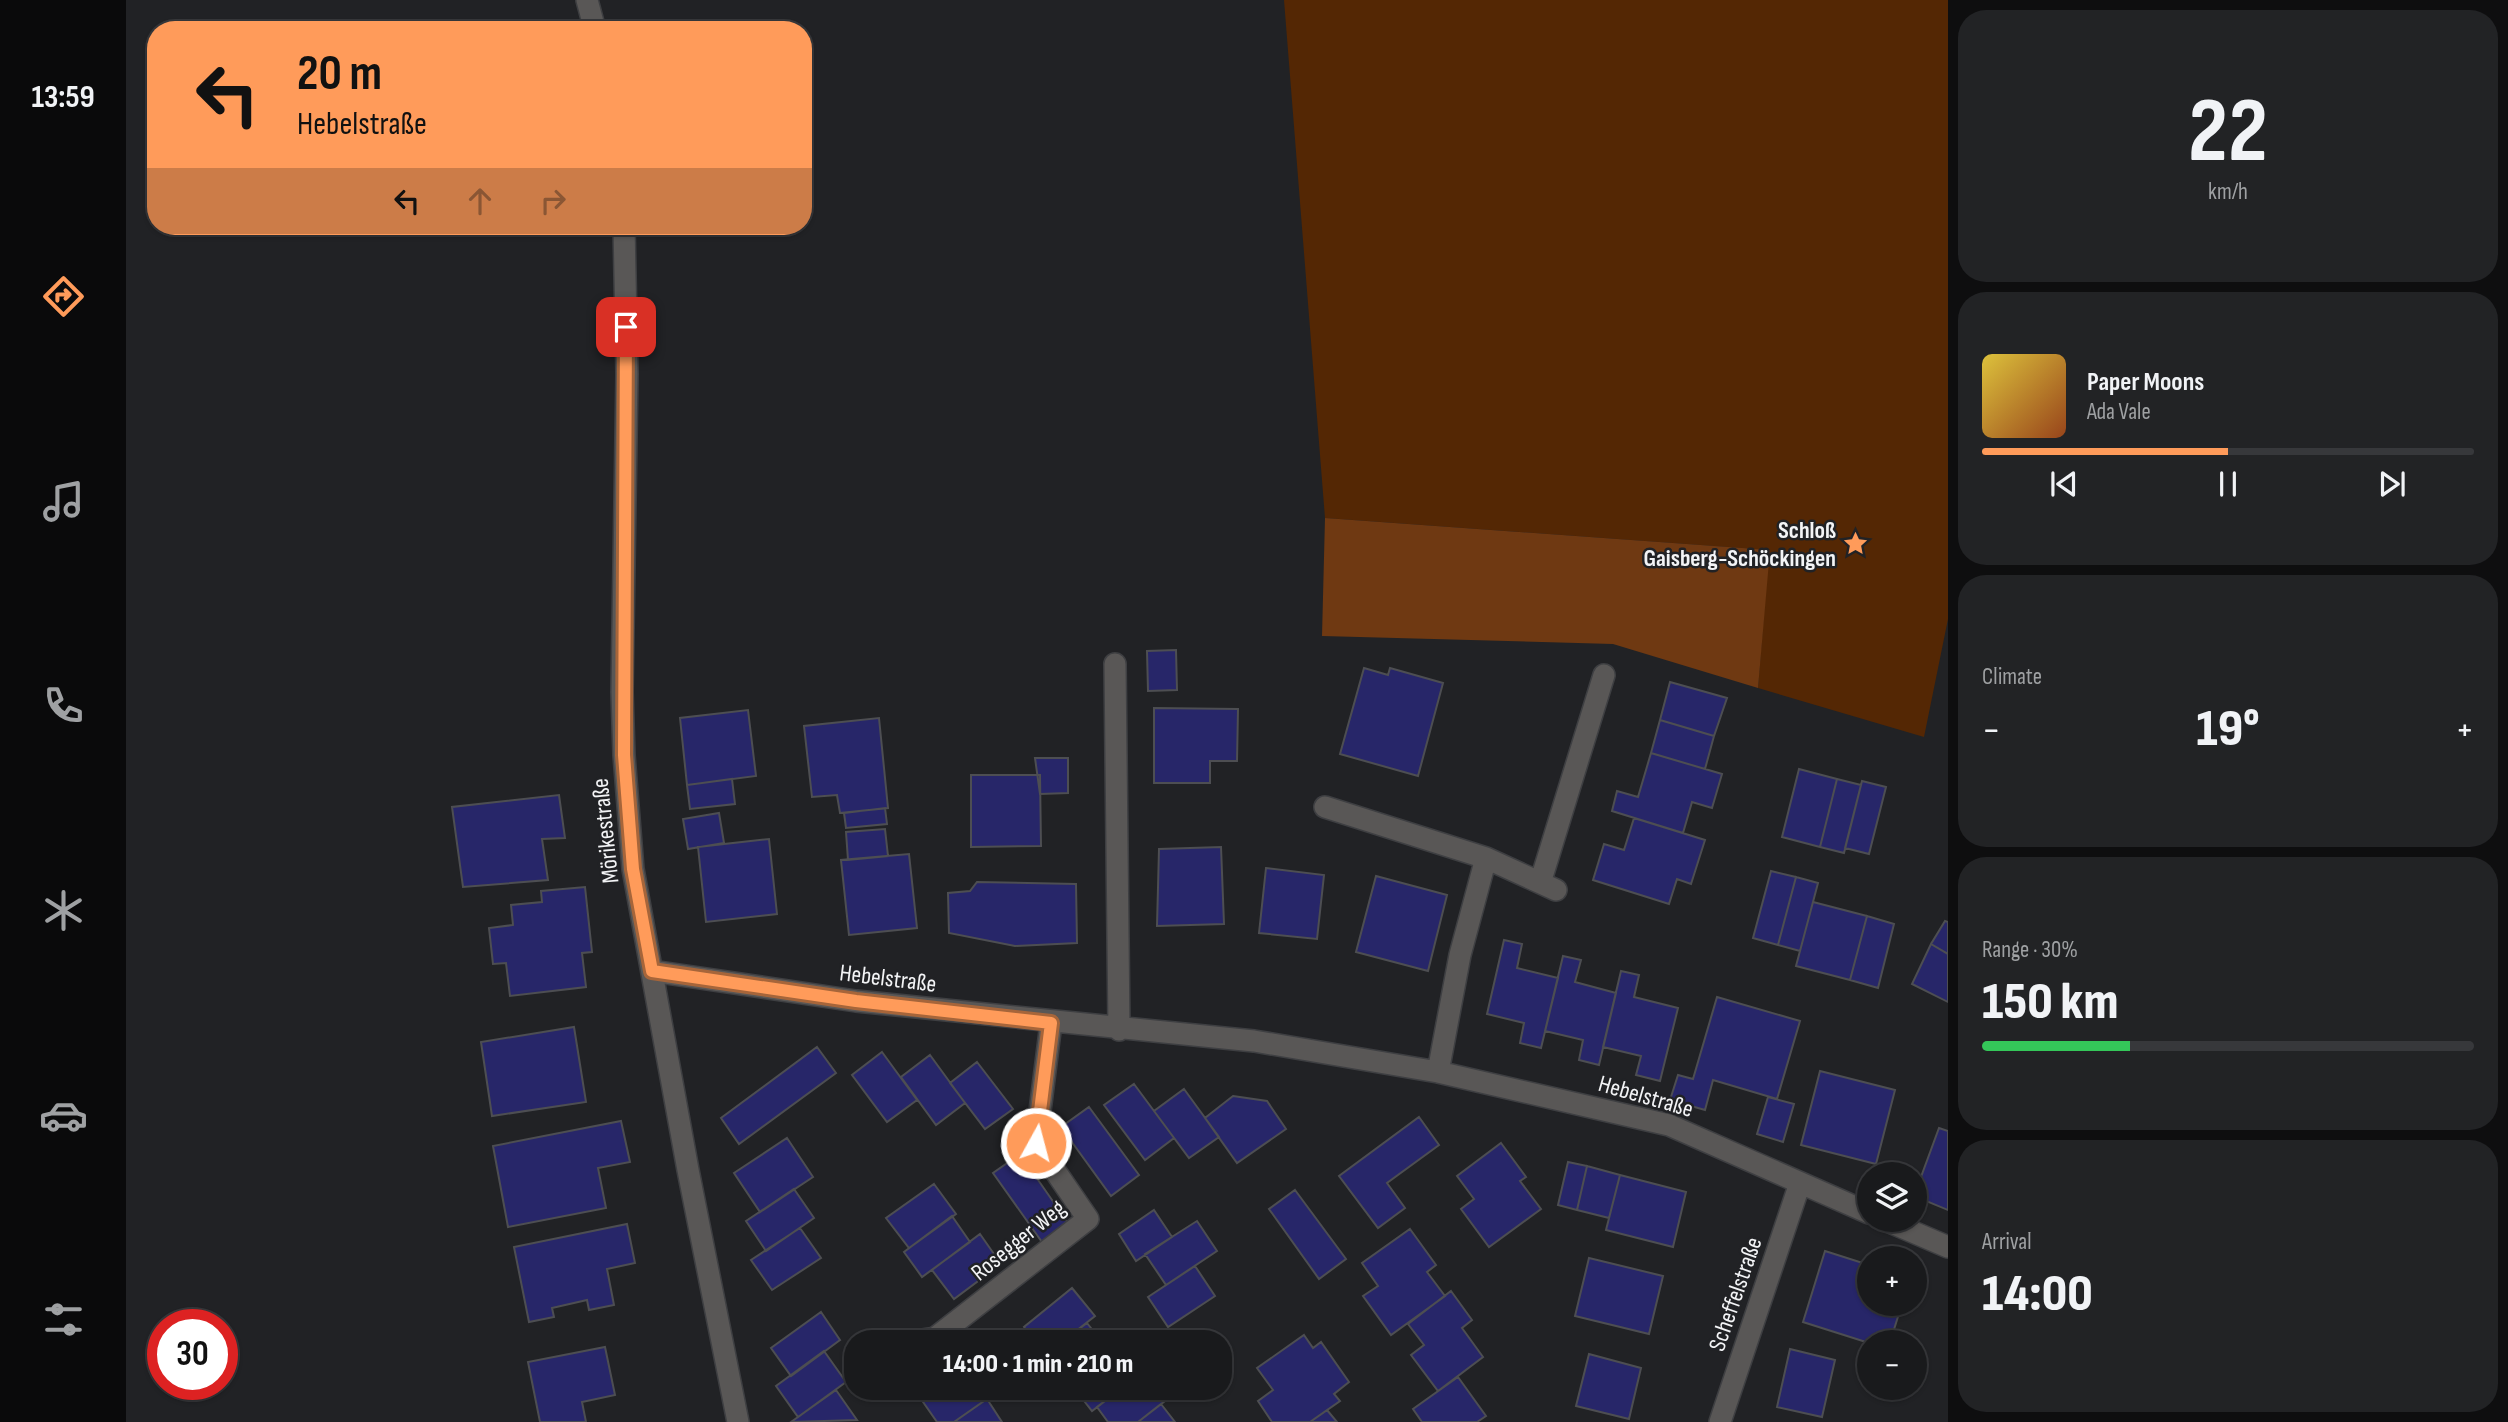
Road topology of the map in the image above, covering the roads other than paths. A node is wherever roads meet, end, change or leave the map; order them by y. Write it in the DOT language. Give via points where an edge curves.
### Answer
graph roads {
  1 [pos="587,0"];
  2 [pos="593,21"];
  3 [pos="624,235"];
  4 [pos="1115,664"];
  5 [pos="1604,675"];
  6 [pos="1325,807"];
  7 [pos="1486,858"];
  8 [pos="652,971"];
  9 [pos="1051,1023"];
  10 [pos="1119,1030"];
  11 [pos="1438,1072"];
  12 [pos="1800,1183"];
  13 [pos="1857,1208"];
  14 [pos="1913,1232"];
  15 [pos="1948,1247"];
  16 [pos="945,1330"];
  17 [pos="738,1422"];
  18 [pos="1720,1422"];
  1 -- 2 [label="street"];
  3 -- 8 [label="street, Mörikestraße" via="624,755 633,869"];
  4 -- 10 [label="street"];
  5 -- 7 [label="street" via="1549,885"];
  6 -- 7 [label="street"];
  7 -- 11 [label="street" via="1460,955"];
  8 -- 9 [label="street, Hebelstraße"];
  8 -- 17 [label="street, Mörikestraße"];
  9 -- 10 [label="street, Hebelstraße"];
  9 -- 16 [label="street, Rosegger Weg" via="1036,1143 1088,1219"];
  10 -- 11 [label="street, Hebelstraße" via="1254,1041"];
  11 -- 12 [label="street, Hebelstraße" via="1669,1125"];
  12 -- 13 [label="street, Hebelstraße"];
  12 -- 18 [label="street, Scheffelstraße"];
  14 -- 15 [label="street"];
}
